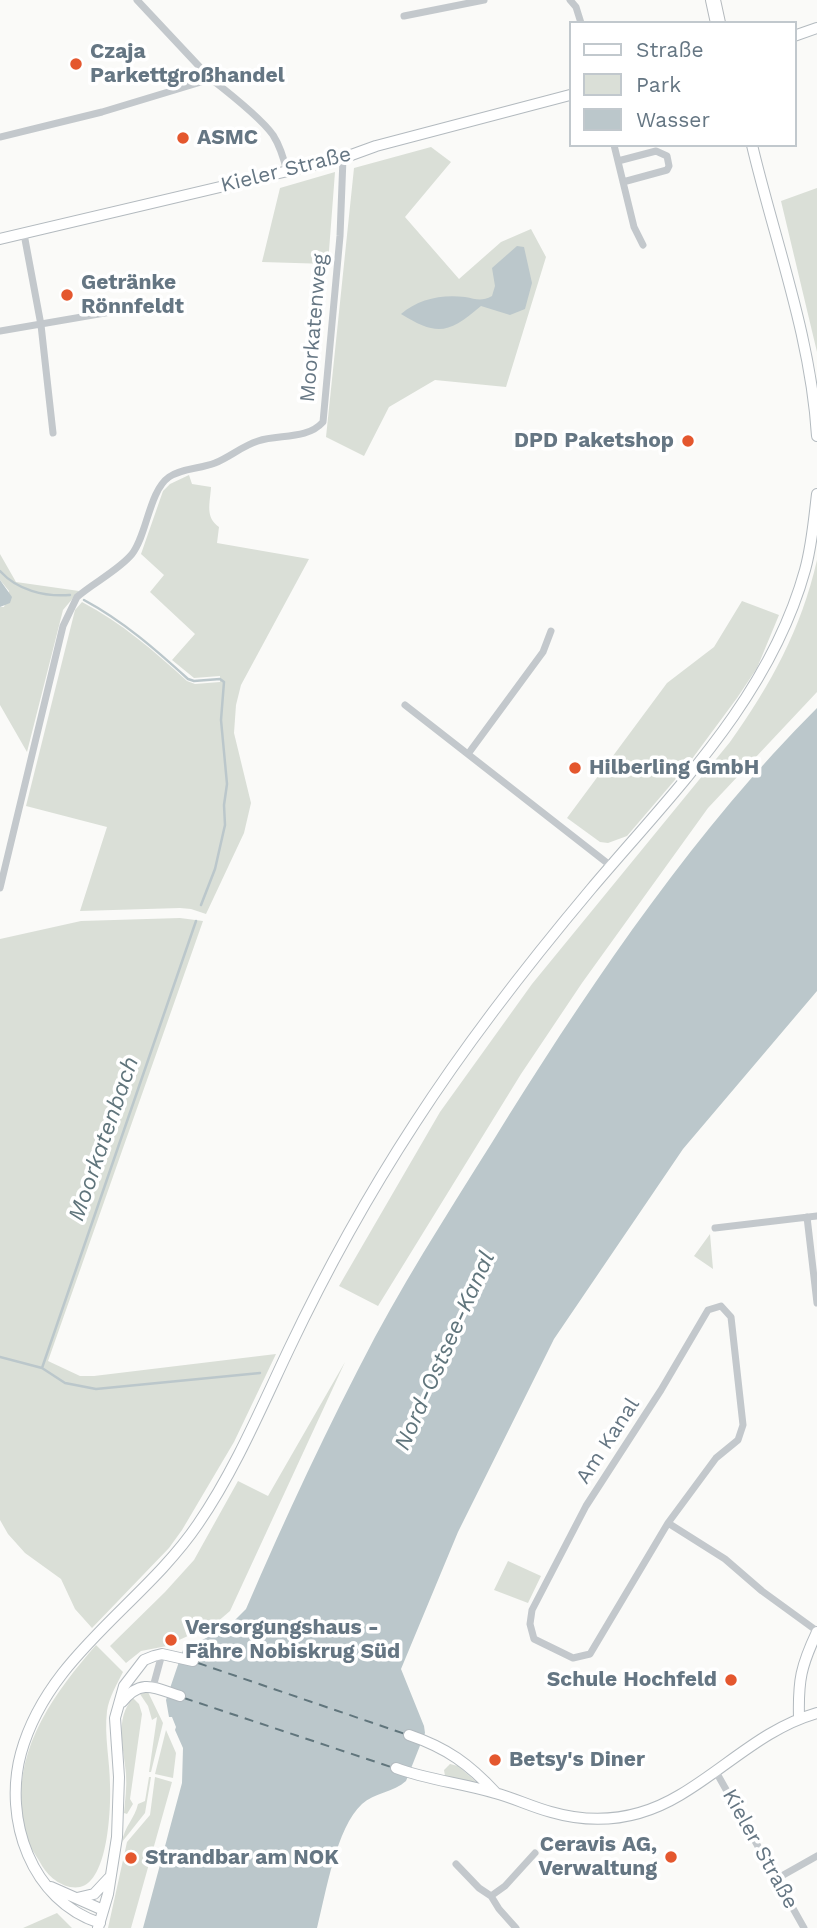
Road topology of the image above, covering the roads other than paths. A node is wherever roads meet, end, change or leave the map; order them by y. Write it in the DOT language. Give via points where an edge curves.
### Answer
graph roads {
  1 [pos="137,0"];
  2 [pos="484,0"];
  3 [pos="570,0"];
  4 [pos="713,0"];
  5 [pos="404,16"];
  6 [pos="580,21"];
  7 [pos="718,21"];
  8 [pos="814,30"];
  9 [pos="796,35"];
  10 [pos="211,79"];
  11 [pos="568,96"];
  12 [pos="0,137"];
  13 [pos="614,147"];
  14 [pos="753,147"];
  15 [pos="343,158"];
  16 [pos="618,161"];
  17 [pos="287,172"];
  18 [pos="623,182"];
  19 [pos="24,234"];
  20 [pos="0,239"];
  21 [pos="643,245"];
  22 [pos="158,304"];
  23 [pos="41,325"];
  24 [pos="0,331"];
  25 [pos="53,433"];
  26 [pos="817,436"];
  27 [pos="817,494"];
  28 [pos="551,631"];
  29 [pos="405,705"];
  30 [pos="468,754"];
  31 [pos="611,866"];
  32 [pos="0,888"];
  33 [pos="817,1216"];
  34 [pos="807,1217"];
  35 [pos="715,1228"];
  36 [pos="817,1303"];
  37 [pos="668,1523"];
  38 [pos="817,1631"];
  39 [pos="162,1654"];
  40 [pos="193,1661"];
  41 [pos="153,1688"];
  42 [pos="180,1696"];
  43 [pos="118,1706"];
  44 [pos="817,1713"];
  45 [pos="799,1718"];
  46 [pos="409,1735"];
  47 [pos="396,1768"];
  48 [pos="715,1770"];
  49 [pos="496,1793"];
  50 [pos="535,1853"];
  51 [pos="817,1856"];
  52 [pos="456,1864"];
  53 [pos="111,1876"];
  54 [pos="778,1878"];
  55 [pos="46,1884"];
  56 [pos="491,1896"];
  57 [pos="73,1898"];
  58 [pos="103,1910"];
  59 [pos="99,1925"];
  60 [pos="516,1928"];
  61 [pos="804,1928"];
  1 -- 10 [label="street"];
  2 -- 5 [label="street"];
  3 -- 6 [label="street"];
  4 -- 7 [label="highway"];
  8 -- 9 [label="main road"];
  10 -- 12 [label="street"];
  10 -- 17 [label="street" via="272,135"];
  11 -- 15 [label="main road, Kieler Straße"];
  13 -- 16 [label="street"];
  14 -- 26 [label="main road" via="802,337"];
  15 -- 17 [label="main road, Kieler Straße"];
  15 -- 32 [label="street, Moorkatenweg" via="323,422 304,434 246,444 217,463 167,479 134,552 71,605"];
  16 -- 18 [label="street"];
  16 -- 18 [label="street" via="656,151 667,156 667,170"];
  17 -- 19 [label="main road, Kieler Straße"];
  18 -- 21 [label="street"];
  19 -- 20 [label="main road, Kieler Straße"];
  19 -- 23 [label="street"];
  22 -- 23 [label="street"];
  23 -- 24 [label="street"];
  23 -- 25 [label="street"];
  27 -- 31 [label="main road" via="804,573 770,659 724,731"];
  28 -- 30 [label="street" via="543,652"];
  29 -- 30 [label="street"];
  30 -- 31 [label="street"];
  31 -- 55 [label="main road" via="488,1018 408,1135 323,1282 237,1457 199,1522 157,1574 84,1646 42,1701 17,1769 15,1818 23,1845"];
  33 -- 34 [label="street"];
  34 -- 35 [label="street"];
  34 -- 36 [label="street"];
  37 -- 37 [label="street, Am Kanal" via="590,1654 573,1658 534,1639 532,1610 586,1506 708,1310 721,1306 731,1317 743,1425 737,1440 716,1458"];
  37 -- 38 [label="street" via="725,1559"];
  38 -- 45 [label="main road" via="803,1662"];
  39 -- 40 [label="main road"];
  39 -- 41 [label="street"];
  39 -- 43 [label="main road" via="144,1660 133,1672"];
  41 -- 42 [label="main road"];
  41 -- 43 [label="main road" via="135,1688"];
  43 -- 53 [label="main road" via="114,1730 119,1777 117,1837"];
  44 -- 45 [label="main road, Kieler Straße"];
  45 -- 48 [label="main road, Kieler Straße"];
  46 -- 49 [label="main road, Kieler Straße" via="451,1753"];
  47 -- 49 [label="main road, Kieler Straße"];
  48 -- 49 [label="main road, Kieler Straße" via="659,1805 638,1814 600,1820 559,1815"];
  48 -- 54 [label="street, Kieler Straße"];
  50 -- 56 [label="street"];
  51 -- 54 [label="street"];
  52 -- 56 [label="street"];
  53 -- 57 [label="main road" via="93,1894"];
  53 -- 58 [label="main road"];
  54 -- 61 [label="street, Kieler Straße"];
  55 -- 57 [label="main road"];
  55 -- 59 [label="main road" via="60,1901"];
  56 -- 60 [label="street"];
  57 -- 58 [label="main road"];
  58 -- 59 [label="main road"];
}
